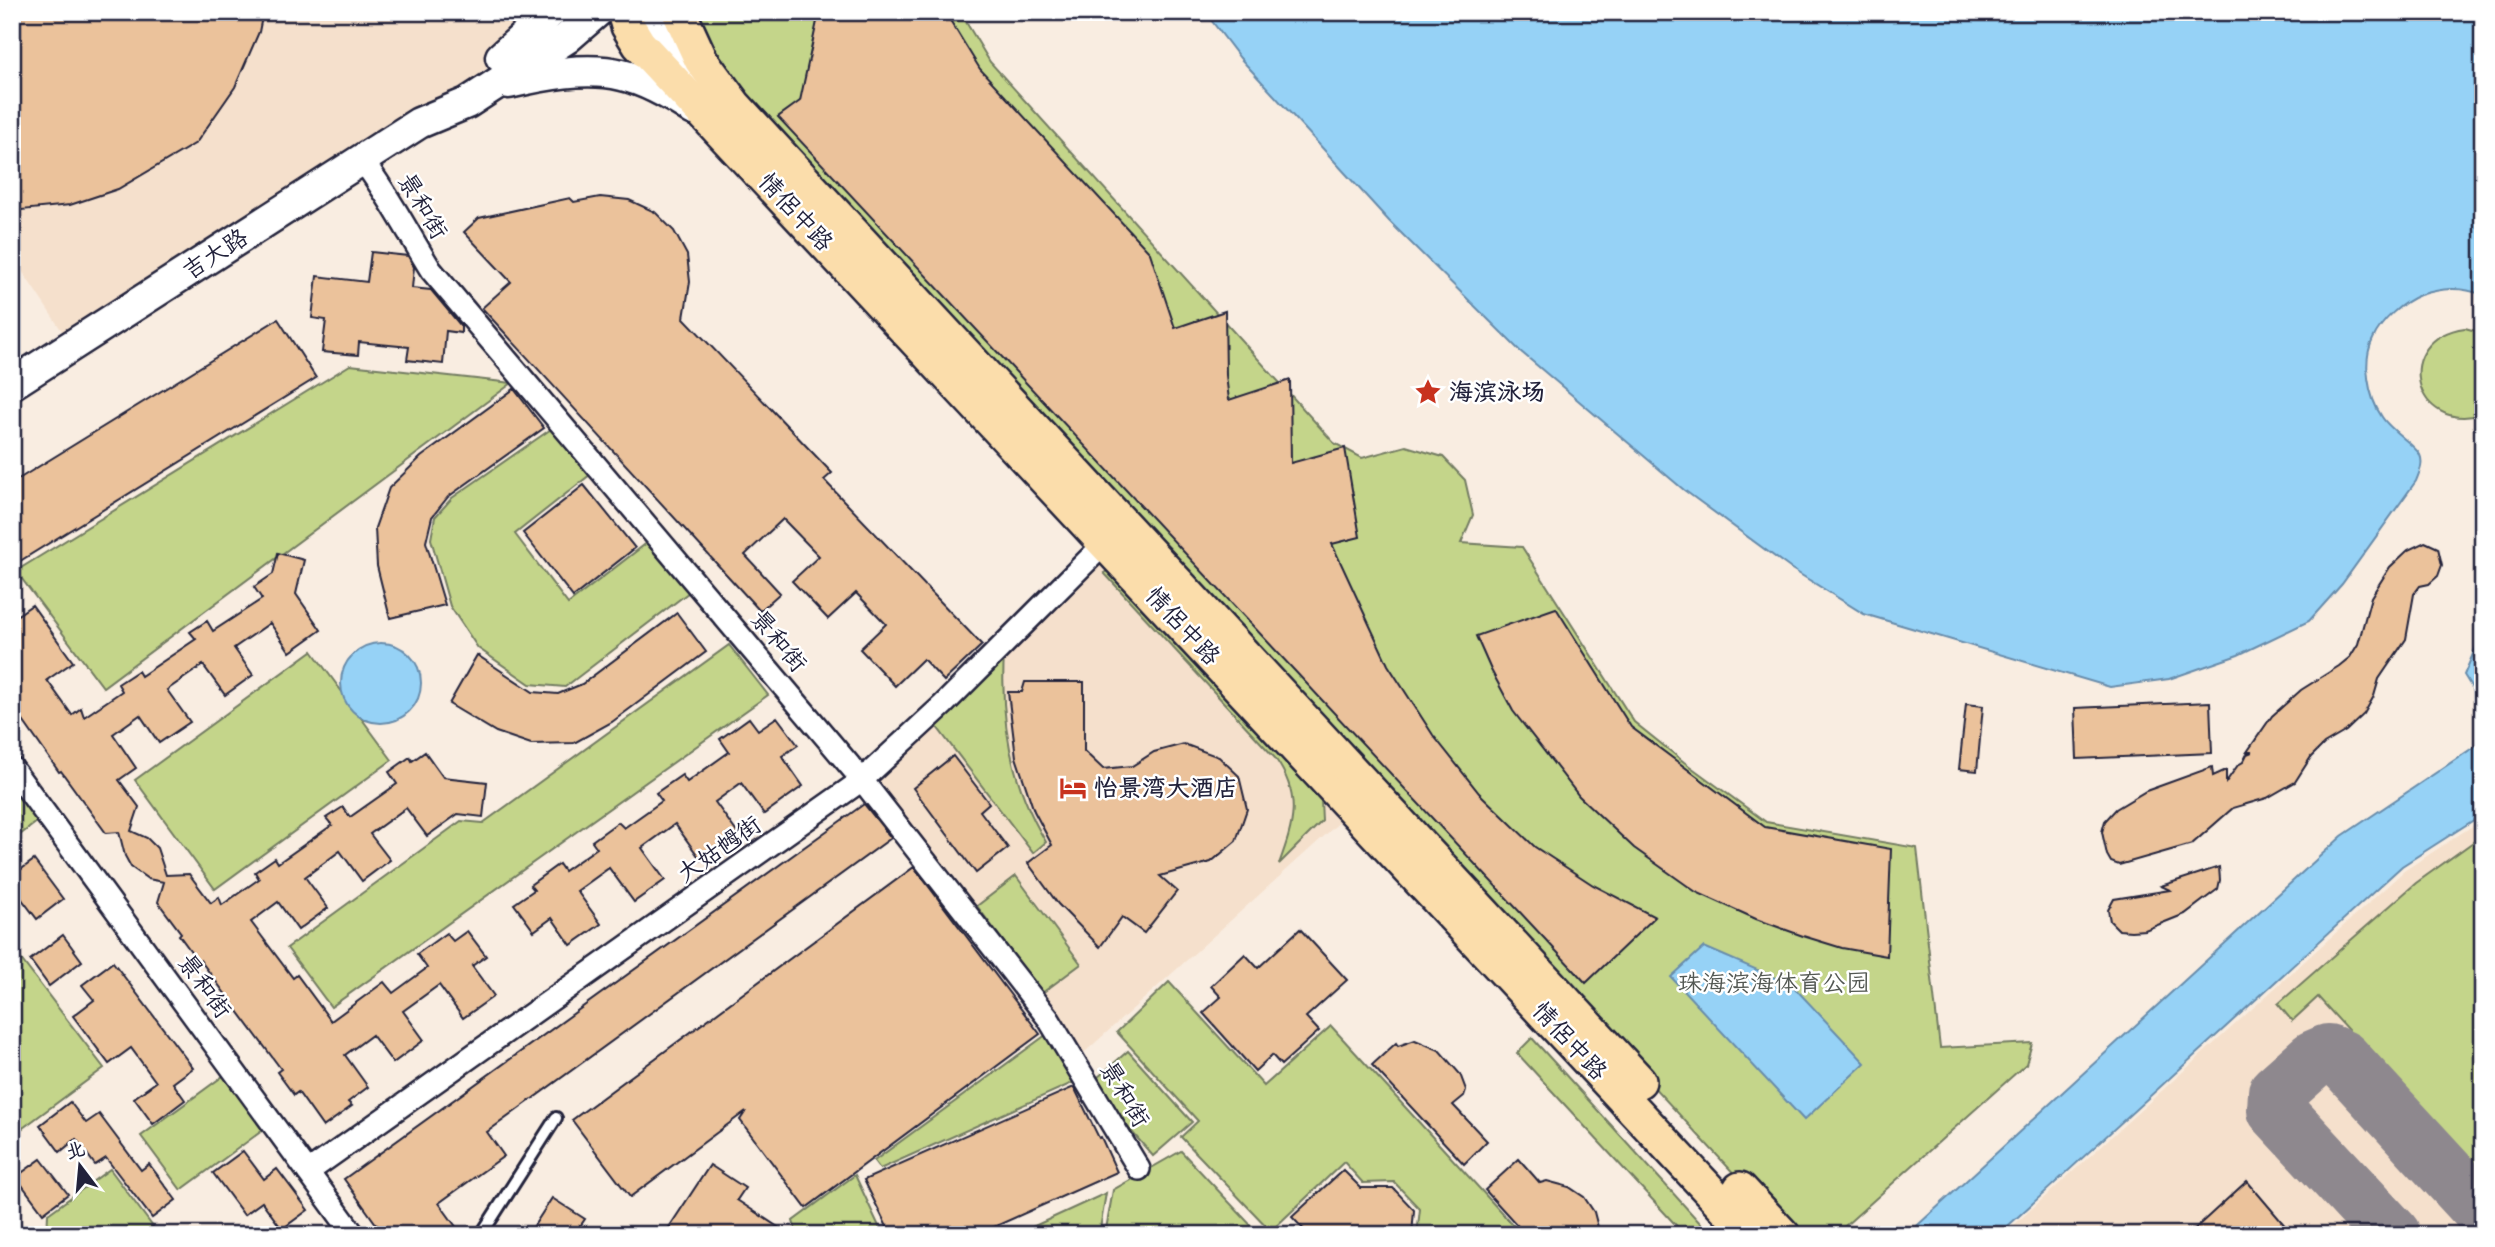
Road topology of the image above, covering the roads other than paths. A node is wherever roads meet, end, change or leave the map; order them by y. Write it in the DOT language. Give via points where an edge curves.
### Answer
graph roads {
  1 [pos="551,12"];
  2 [pos="578,12"];
  3 [pos="597,12"];
  4 [pos="624,12"];
  5 [pos="635,12"];
  6 [pos="679,12"];
  7 [pos="501,57"];
  8 [pos="491,87"];
  9 [pos="724,115"];
  10 [pos="419,123"];
  11 [pos="362,160"];
  12 [pos="12,384"];
  13 [pos="1114,534"];
  14 [pos="13,772"];
  15 [pos="862,780"];
  16 [pos="556,1118"];
  17 [pos="1139,1169"];
  18 [pos="308,1171"];
  19 [pos="354,1235"];
  20 [pos="481,1235"];
  21 [pos="1752,1235"];
  22 [pos="1783,1235"];
  1 -- 7 [label="main road"];
  2 -- 7 [label="main road"];
  3 -- 8 [label="main road, 吉大路" via="567,38"];
  4 -- 9 [label="highway, 情侣中路" via="639,44"];
  5 -- 9 [label="main road" via="706,84"];
  6 -- 9 [label="highway"];
  7 -- 10 [label="main road, 吉大路"];
  8 -- 9 [label="main road" via="555,74 621,74"];
  8 -- 10 [label="main road, 吉大路" via="467,103"];
  9 -- 13 [label="highway, 情侣中路"];
  10 -- 11 [label="main road, 吉大路"];
  11 -- 12 [label="main road, 吉大路"];
  11 -- 15 [label="street, 景和街" via="388,194 431,270"];
  13 -- 15 [label="street, 大姑乸街"];
  13 -- 21 [label="highway, 情侣中路"];
  13 -- 22 [label="highway, 情侣中路"];
  14 -- 18 [label="street, 景和街"];
  15 -- 17 [label="street, 景和街" via="1048,1018"];
  15 -- 18 [label="street, 大姑乸街"];
  16 -- 20 [label="lane"];
  18 -- 19 [label="street, 景和街"];
}
